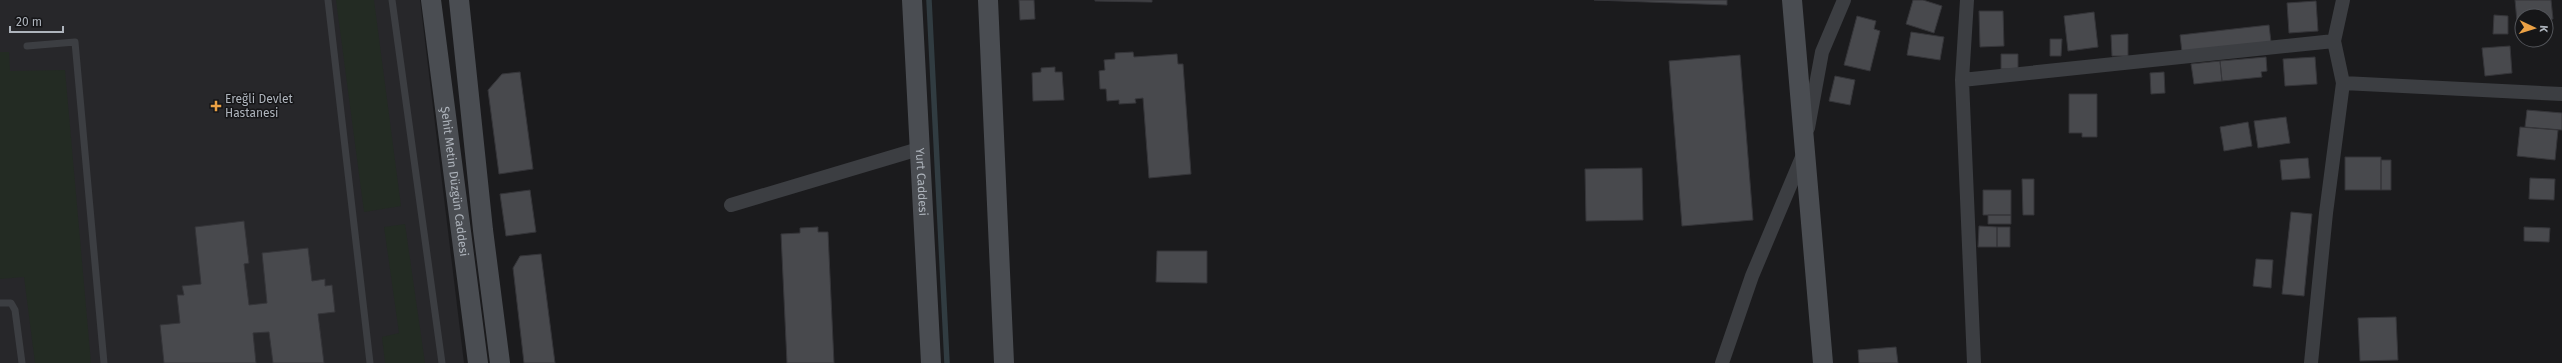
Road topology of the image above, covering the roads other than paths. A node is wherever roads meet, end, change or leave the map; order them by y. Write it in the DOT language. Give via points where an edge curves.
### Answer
graph roads {
  1 [pos="328,0"];
  2 [pos="392,0"];
  3 [pos="431,0"];
  4 [pos="459,0"];
  5 [pos="912,0"];
  6 [pos="988,0"];
  7 [pos="1792,0"];
  8 [pos="1844,0"];
  9 [pos="1967,0"];
  10 [pos="2343,0"];
  11 [pos="2334,41"];
  12 [pos="27,46"];
  13 [pos="1962,80"];
  14 [pos="2343,83"];
  15 [pos="2562,94"];
  16 [pos="1804,147"];
  17 [pos="922,148"];
  18 [pos="731,205"];
  19 [pos="0,303"];
  20 [pos="22,363"];
  21 [pos="104,363"];
  22 [pos="370,363"];
  23 [pos="442,363"];
  24 [pos="478,363"];
  25 [pos="500,363"];
  26 [pos="931,363"];
  27 [pos="1004,363"];
  28 [pos="1722,363"];
  29 [pos="1822,363"];
  30 [pos="1974,363"];
  31 [pos="2311,363"];
  1 -- 22 [label="lane"];
  2 -- 23 [label="lane"];
  3 -- 24 [label="street, Şehit Metin Düzgün Caddesi"];
  4 -- 25 [label="street, Şehit Metin Düzgün Caddesi" via="482,222"];
  5 -- 17 [label="street, Yurt Caddesi"];
  6 -- 27 [label="street"];
  7 -- 16 [label="street"];
  8 -- 16 [label="street" via="1822,52"];
  9 -- 13 [label="street"];
  10 -- 11 [label="street"];
  11 -- 13 [label="street"];
  11 -- 14 [label="street"];
  12 -- 21 [label="lane" via="75,42"];
  13 -- 30 [label="street"];
  14 -- 15 [label="street"];
  14 -- 31 [label="street" via="2326,213"];
  16 -- 28 [label="street" via="1802,158 1752,276"];
  16 -- 29 [label="street"];
  17 -- 18 [label="street"];
  17 -- 26 [label="street, Yurt Caddesi"];
  19 -- 20 [label="lane" via="11,303 15,310"];
}
